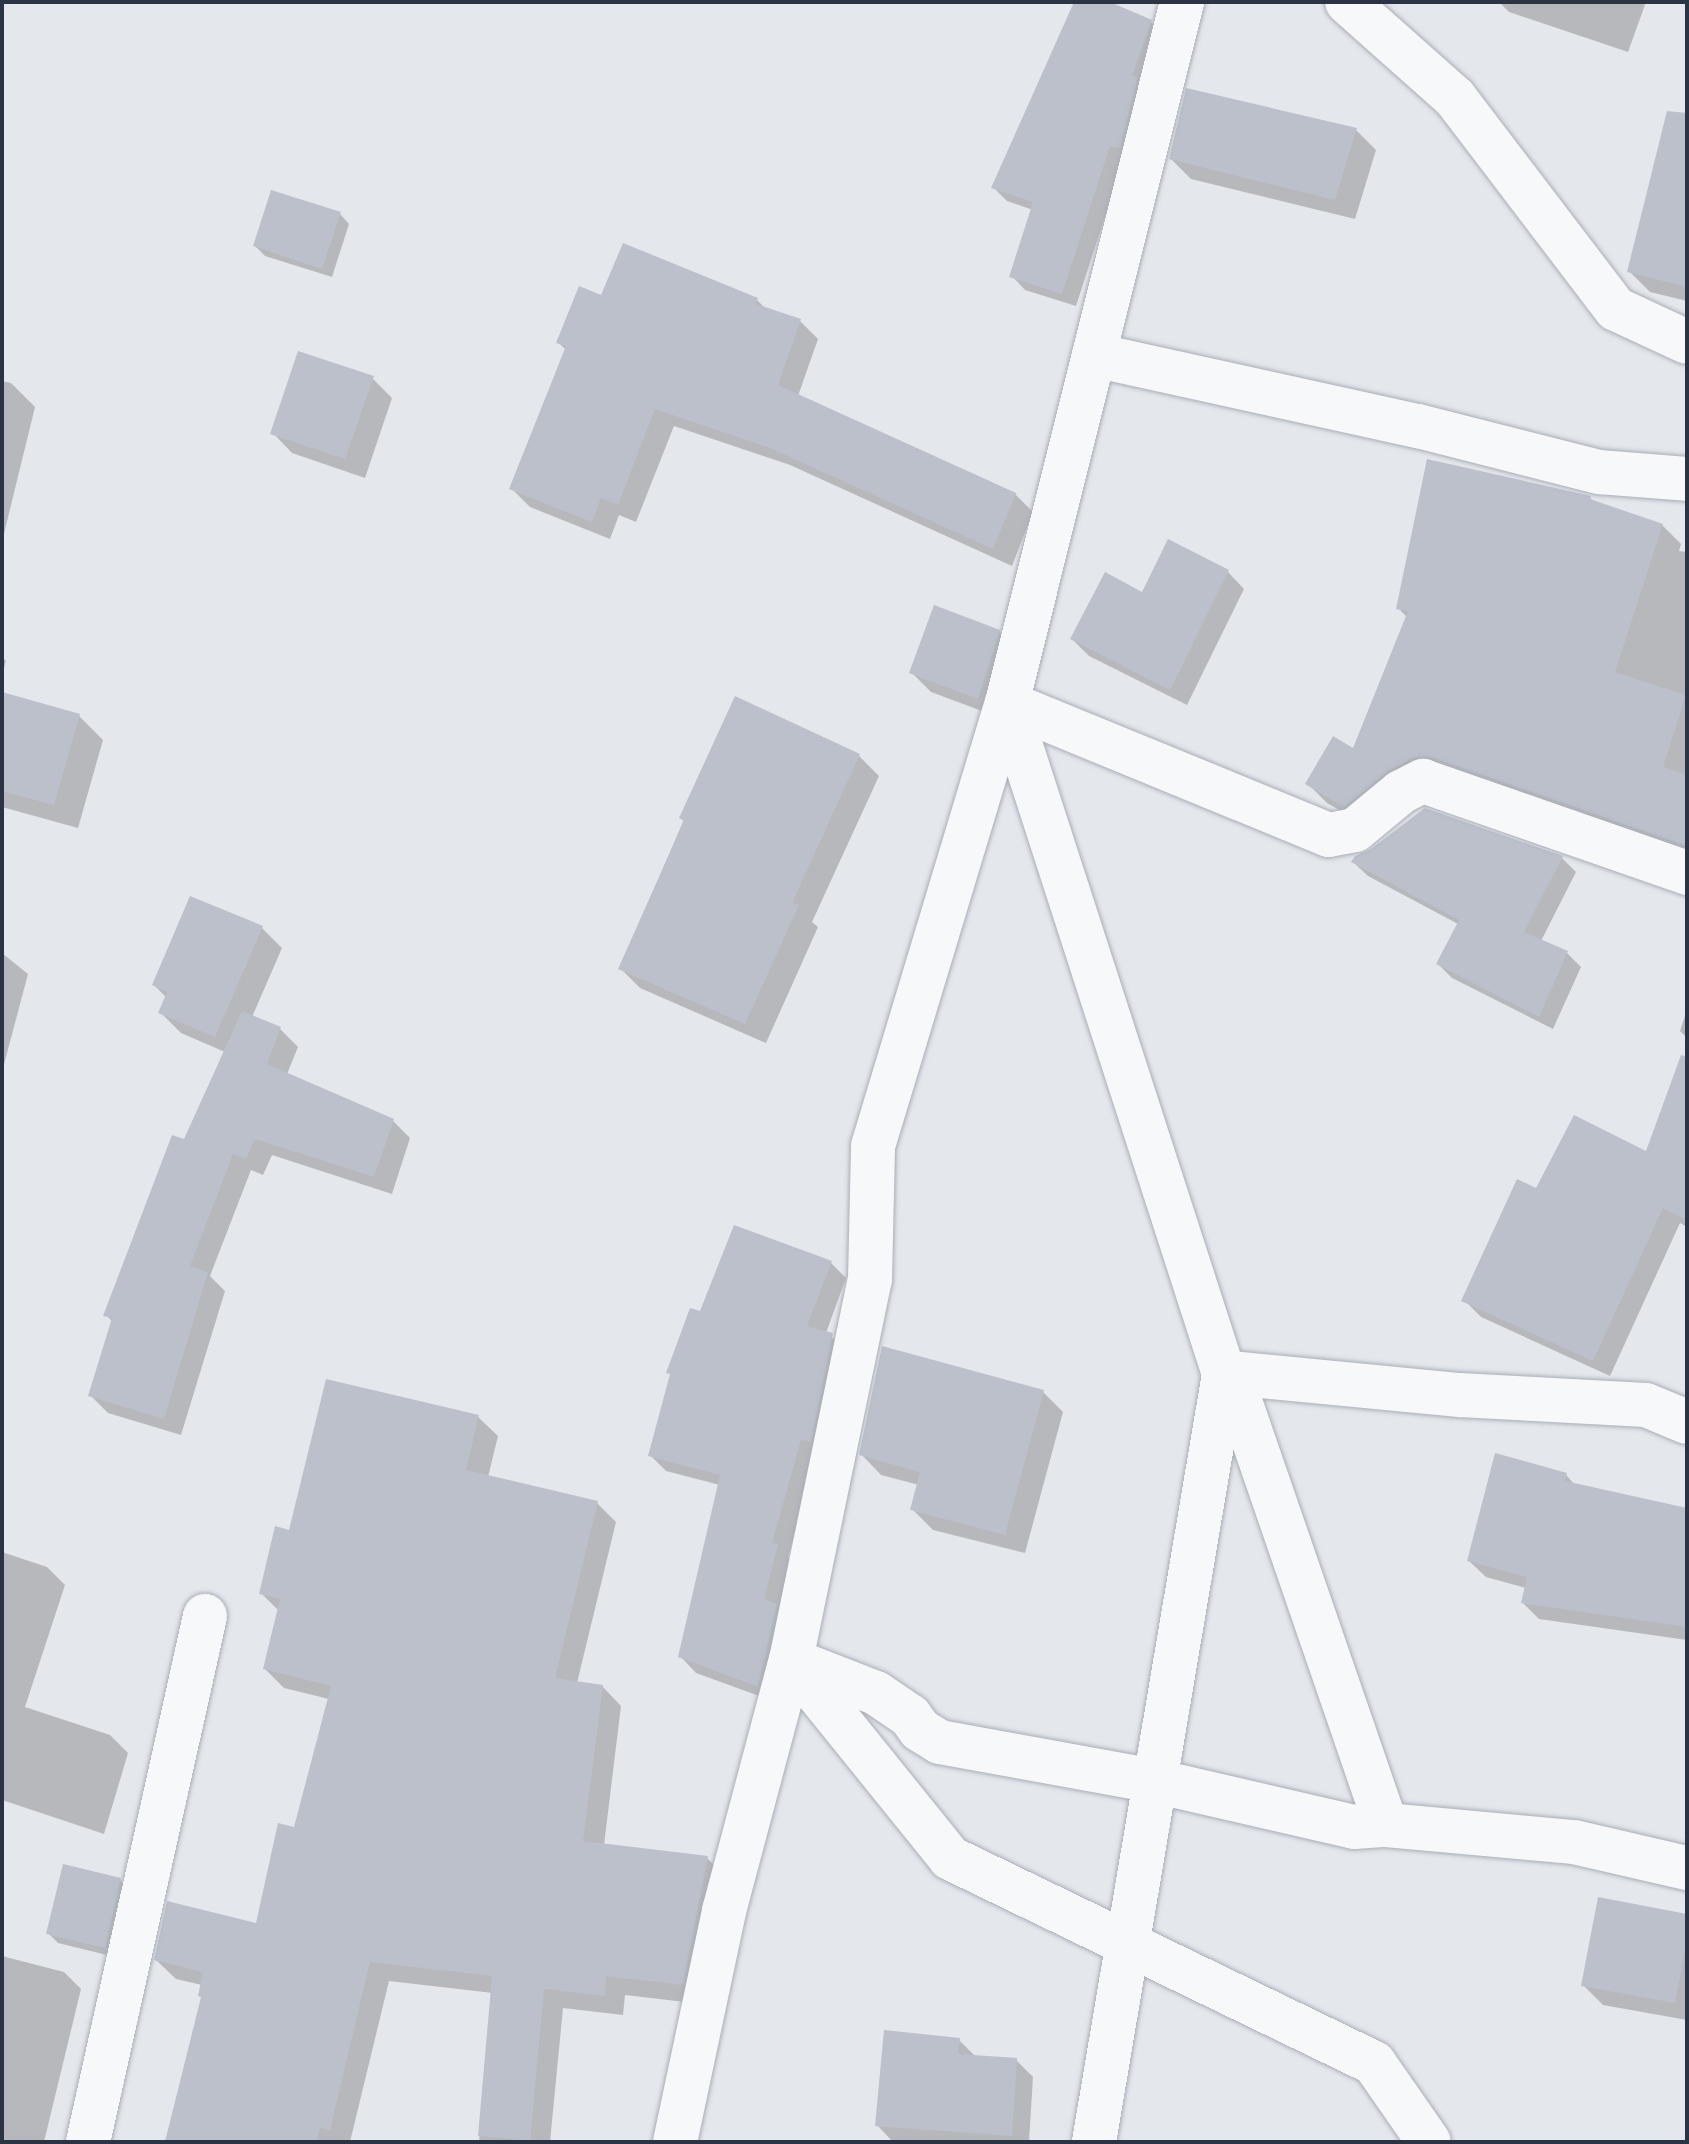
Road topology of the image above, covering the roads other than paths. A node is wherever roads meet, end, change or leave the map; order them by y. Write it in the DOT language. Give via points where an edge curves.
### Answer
graph roads {
  1 [pos="1182,2"];
  2 [pos="1347,2"];
  3 [pos="1687,342"];
  4 [pos="1094,355"];
  5 [pos="1687,479"];
  6 [pos="1007,703"];
  7 [pos="1687,873"];
  8 [pos="1687,1422"];
  9 [pos="205,1616"];
  10 [pos="791,1660"];
  11 [pos="1155,1781"];
  12 [pos="1386,1825"];
  13 [pos="1687,1868"];
  14 [pos="1127,1946"];
  15 [pos="88,2142"];
  16 [pos="675,2142"];
  17 [pos="1094,2142"];
  18 [pos="1429,2142"];
  1 -- 4 [label="street"];
  2 -- 3 [label="street" via="1455,98 1616,309"];
  4 -- 5 [label="street" via="1599,472"];
  4 -- 6 [label="street"];
  6 -- 7 [label="street" via="1329,835 1355,830 1423,781"];
  6 -- 10 [label="street" via="873,1146 870,1280"];
  6 -- 11 [label="street" via="1224,1374"];
  8 -- 12 [label="street" via="1646,1405 1460,1395 1230,1373"];
  9 -- 15 [label="street"];
  10 -- 11 [label="street" via="876,1693 940,1742"];
  10 -- 14 [label="street" via="950,1858"];
  10 -- 16 [label="street" via="724,1911"];
  11 -- 12 [label="street" via="1354,1827"];
  11 -- 14 [label="street"];
  12 -- 13 [label="street" via="1574,1842"];
  14 -- 17 [label="street"];
  14 -- 18 [label="street" via="1374,2063"];
}
